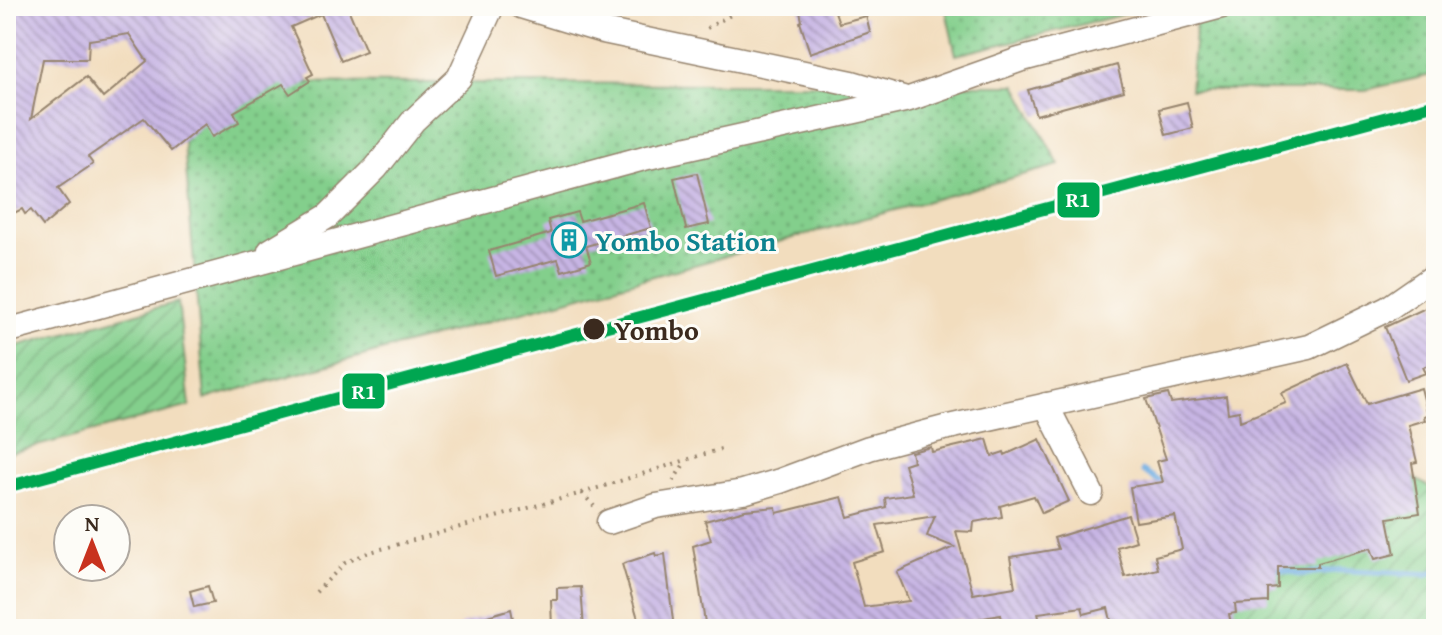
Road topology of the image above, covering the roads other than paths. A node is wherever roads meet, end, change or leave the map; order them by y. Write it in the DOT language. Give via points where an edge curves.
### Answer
graph roads {
  1 [pos="492,6"];
  2 [pos="521,6"];
  3 [pos="1222,6"];
  4 [pos="909,99"];
  5 [pos="243,267"];
  6 [pos="1436,275"];
  7 [pos="6,331"];
  8 [pos="1046,405"];
  9 [pos="1091,493"];
  10 [pos="609,522"];
  1 -- 5 [label="street" via="459,78 413,121 376,168 328,216"];
  2 -- 4 [label="street" via="603,31"];
  3 -- 4 [label="street" via="1019,60"];
  4 -- 5 [label="street" via="648,157"];
  5 -- 7 [label="street"];
  6 -- 8 [label="street" via="1387,309 1309,347"];
  8 -- 9 [label="street"];
  8 -- 10 [label="street" via="869,448 743,492 656,506"];
}
